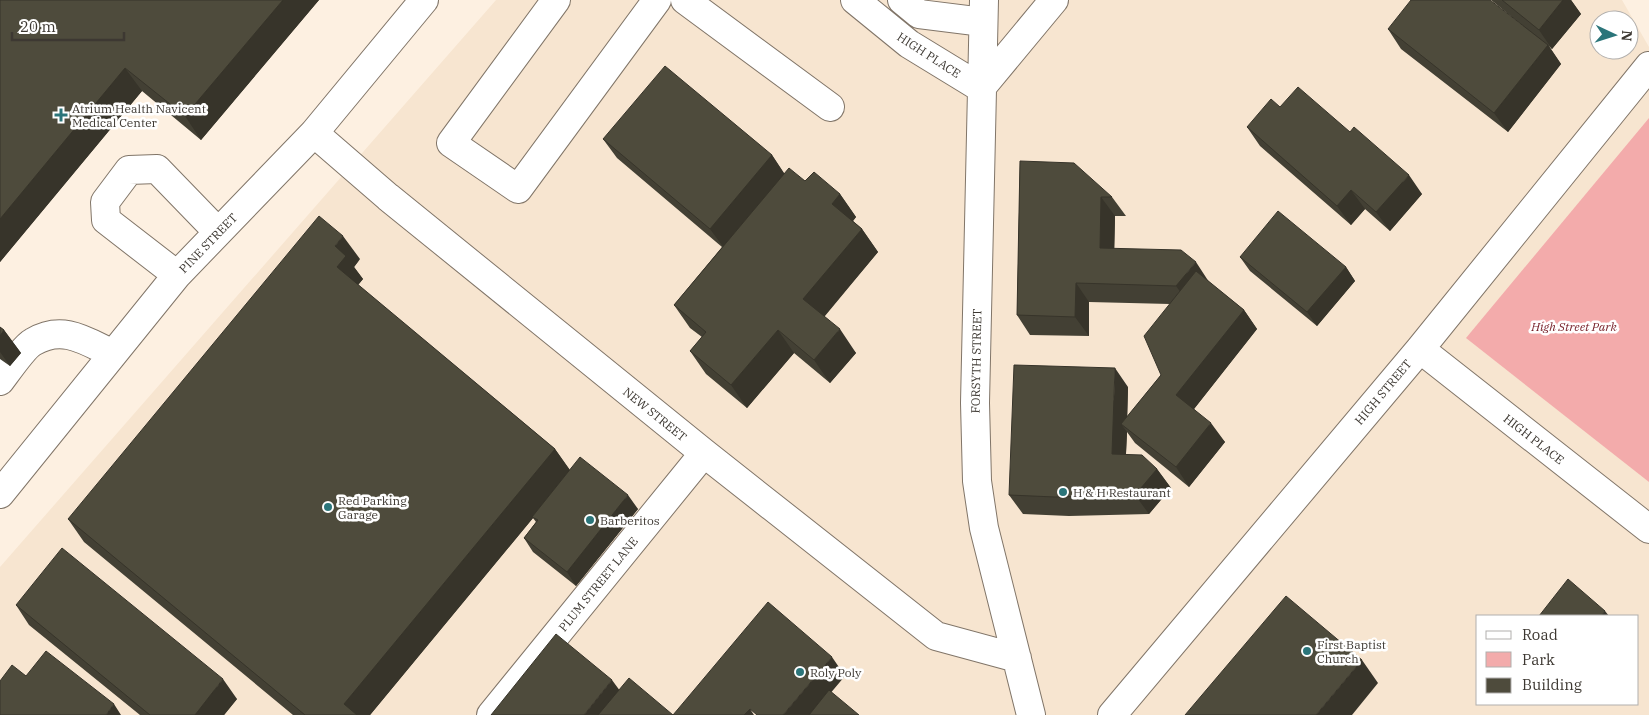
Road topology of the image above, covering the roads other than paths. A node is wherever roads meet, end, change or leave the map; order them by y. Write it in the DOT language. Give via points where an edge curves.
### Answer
graph roads {
  1 [pos="424,0"];
  2 [pos="556,0"];
  3 [pos="657,0"];
  4 [pos="685,0"];
  5 [pos="855,0"];
  6 [pos="902,0"];
  7 [pos="1054,0"];
  8 [pos="984,11"];
  9 [pos="1649,66"];
  10 [pos="981,88"];
  11 [pos="830,107"];
  12 [pos="314,133"];
  13 [pos="218,232"];
  14 [pos="177,275"];
  15 [pos="1420,349"];
  16 [pos="113,354"];
  17 [pos="0,381"];
  18 [pos="704,453"];
  19 [pos="0,494"];
  20 [pos="1649,529"];
  21 [pos="1016,658"];
  22 [pos="491,715"];
  23 [pos="1031,715"];
  24 [pos="1112,715"];
  1 -- 12 [label="street, PINE STREET"];
  2 -- 3 [label="street" via="450,143 518,189"];
  4 -- 11 [label="street"];
  5 -- 10 [label="street, HIGH PLACE" via="909,44"];
  6 -- 8 [label="street" via="919,14"];
  7 -- 10 [label="street"];
  8 -- 10 [label="street, FORSYTH STREET"];
  9 -- 15 [label="street, HIGH STREET"];
  10 -- 21 [label="street, FORSYTH STREET" via="974,403 977,481 984,528"];
  12 -- 13 [label="street, PINE STREET"];
  12 -- 18 [label="street, NEW STREET" via="388,197"];
  13 -- 14 [label="street, PINE STREET"];
  13 -- 14 [label="street" via="157,169 129,170 105,202 106,220"];
  14 -- 16 [label="street, PINE STREET"];
  15 -- 20 [label="street, HIGH PLACE"];
  15 -- 24 [label="street, HIGH STREET"];
  16 -- 17 [label="street" via="72,334 52,335 31,343"];
  16 -- 19 [label="street, PINE STREET"];
  18 -- 21 [label="street, NEW STREET" via="936,636"];
  18 -- 22 [label="street, PLUM STREET LANE"];
  21 -- 23 [label="street, FORSYTH STREET"];
}
